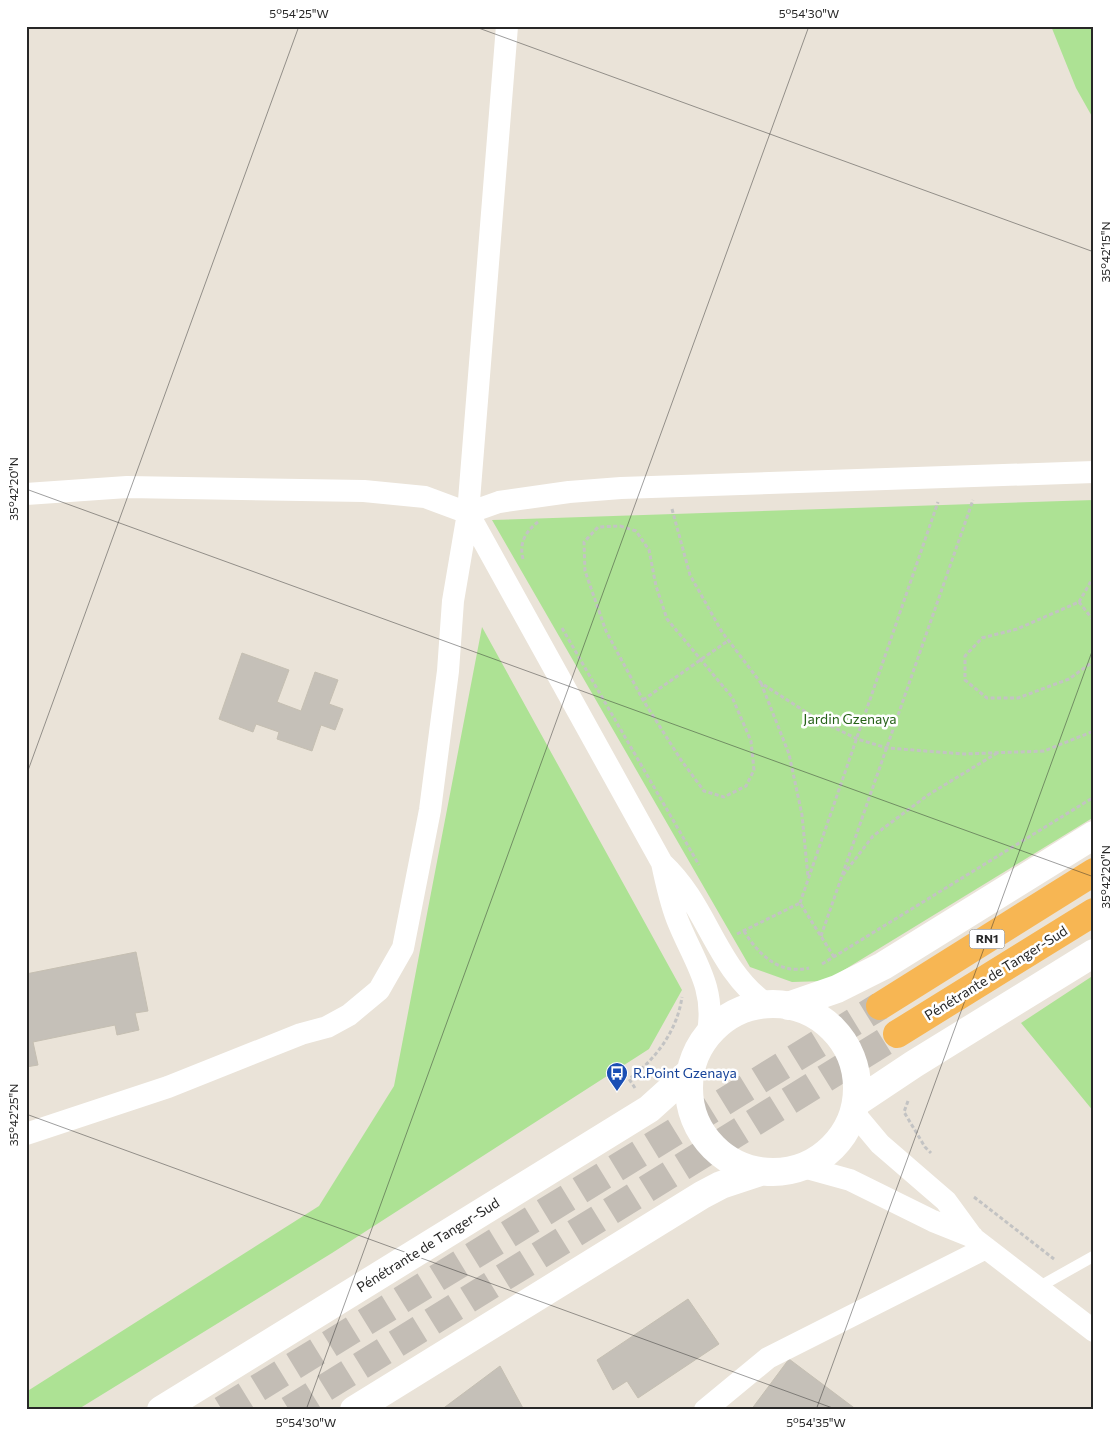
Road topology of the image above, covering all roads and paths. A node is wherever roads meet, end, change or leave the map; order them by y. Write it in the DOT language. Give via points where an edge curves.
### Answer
graph roads {
  1 [pos="507,26"];
  2 [pos="1094,472"];
  3 [pos="26,494"];
  4 [pos="940,498"];
  5 [pos="973,498"];
  6 [pos="671,504"];
  7 [pos="468,513"];
  8 [pos="543,519"];
  9 [pos="526,566"];
  10 [pos="1094,576"];
  11 [pos="1079,602"];
  12 [pos="1094,621"];
  13 [pos="561,626"];
  14 [pos="729,640"];
  15 [pos="700,660"];
  16 [pos="1094,661"];
  17 [pos="761,683"];
  18 [pos="643,700"];
  19 [pos="1094,731"];
  20 [pos="856,739"];
  21 [pos="887,748"];
  22 [pos="997,753"];
  23 [pos="1094,797"];
  24 [pos="1094,835"];
  25 [pos="662,863"];
  26 [pos="1094,872"];
  27 [pos="704,874"];
  28 [pos="841,878"];
  29 [pos="808,879"];
  30 [pos="800,903"];
  31 [pos="1094,912"];
  32 [pos="734,925"];
  33 [pos="744,931"];
  34 [pos="738,933"];
  35 [pos="733,936"];
  36 [pos="821,936"];
  37 [pos="1094,952"];
  38 [pos="834,957"];
  39 [pos="818,966"];
  40 [pos="811,968"];
  41 [pos="683,988"];
  42 [pos="777,1005"];
  43 [pos="880,1006"];
  44 [pos="708,1032"];
  45 [pos="897,1034"];
  46 [pos="690,1072"];
  47 [pos="636,1091"];
  48 [pos="911,1095"];
  49 [pos="856,1108"];
  50 [pos="26,1134"];
  51 [pos="938,1160"];
  52 [pos="803,1167"];
  53 [pos="760,1172"];
  54 [pos="970,1193"];
  55 [pos="979,1243"];
  56 [pos="1094,1256"];
  57 [pos="1068,1270"];
  58 [pos="1037,1288"];
  59 [pos="1094,1331"];
  60 [pos="161,1410"];
  61 [pos="354,1410"];
  62 [pos="706,1410"];
  1 -- 7 [label="street"];
  2 -- 7 [label="street" via="621,488 500,502"];
  3 -- 7 [label="street" via="127,487 364,490 425,497"];
  4 -- 20 [label="path"];
  5 -- 21 [label="path"];
  6 -- 14 [label="path" via="690,574"];
  7 -- 25 [label="street"];
  7 -- 50 [label="street" via="453,601 440,741 419,871 404,948 379,990 327,1027 301,1034 150,1094"];
  8 -- 9 [label="path" via="527,530 522,539"];
  10 -- 11 [label="path"];
  11 -- 12 [label="path"];
  11 -- 16 [label="path" via="1017,629 982,638 965,656 965,680 987,698 1018,698 1069,679"];
  13 -- 27 [label="path"];
  14 -- 15 [label="path"];
  14 -- 17 [label="path"];
  15 -- 18 [label="path"];
  15 -- 18 [label="path" via="732,697 751,741 754,770 746,786 724,797 704,791"];
  15 -- 18 [label="path" via="668,619 656,586 649,550 636,531 620,526 598,527 584,542 585,571 606,631"];
  17 -- 20 [label="path" via="814,718"];
  17 -- 29 [label="path" via="789,754 802,815"];
  19 -- 22 [label="path" via="1044,751"];
  20 -- 21 [label="path"];
  20 -- 29 [label="path"];
  21 -- 22 [label="path"];
  21 -- 28 [label="path"];
  22 -- 28 [label="path" via="928,795 873,836"];
  23 -- 38 [label="path"];
  24 -- 42 [label="street" via="883,966 837,989"];
  25 -- 42 [label="street" via="693,900 732,972 742,984"];
  25 -- 44 [label="street" via="677,919 707,985"];
  26 -- 43 [label="highway, RN1"];
  28 -- 36 [label="path"];
  29 -- 30 [label="path"];
  30 -- 33 [label="path"];
  30 -- 36 [label="path"];
  31 -- 45 [label="highway, Pénétrante de Tanger-Sud / RN1"];
  32 -- 34 [label="path"];
  33 -- 34 [label="path"];
  33 -- 40 [label="path" via="769,961 791,969"];
  34 -- 35 [label="path"];
  36 -- 38 [label="path"];
  37 -- 49 [label="street" via="914,1064"];
  38 -- 39 [label="path"];
  41 -- 47 [label="path" via="678,1016 667,1039 629,1079"];
  42 -- 44 [label="street" via="744,1008 724,1017"];
  42 -- 49 [label="street" via="807,1011 840,1035 851,1052 857,1071"];
  44 -- 46 [label="street" via="696,1051"];
  46 -- 53 [label="street" via="688,1099 697,1125 712,1147 734,1163"];
  46 -- 60 [label="street, Pénétrante de Tanger-Sud" via="641,1114"];
  48 -- 51 [label="path" via="904,1112 925,1147"];
  49 -- 52 [label="street" via="848,1129 836,1145"];
  49 -- 55 [label="street" via="880,1144 946,1202"];
  52 -- 53 [label="street" via="782,1172"];
  52 -- 55 [label="street" via="850,1180"];
  53 -- 61 [label="street" via="702,1195"];
  54 -- 57 [label="path"];
  55 -- 58 [label="street"];
  55 -- 62 [label="street" via="768,1358"];
  56 -- 57 [label="lane"];
  57 -- 58 [label="lane"];
  58 -- 59 [label="street"];
}
